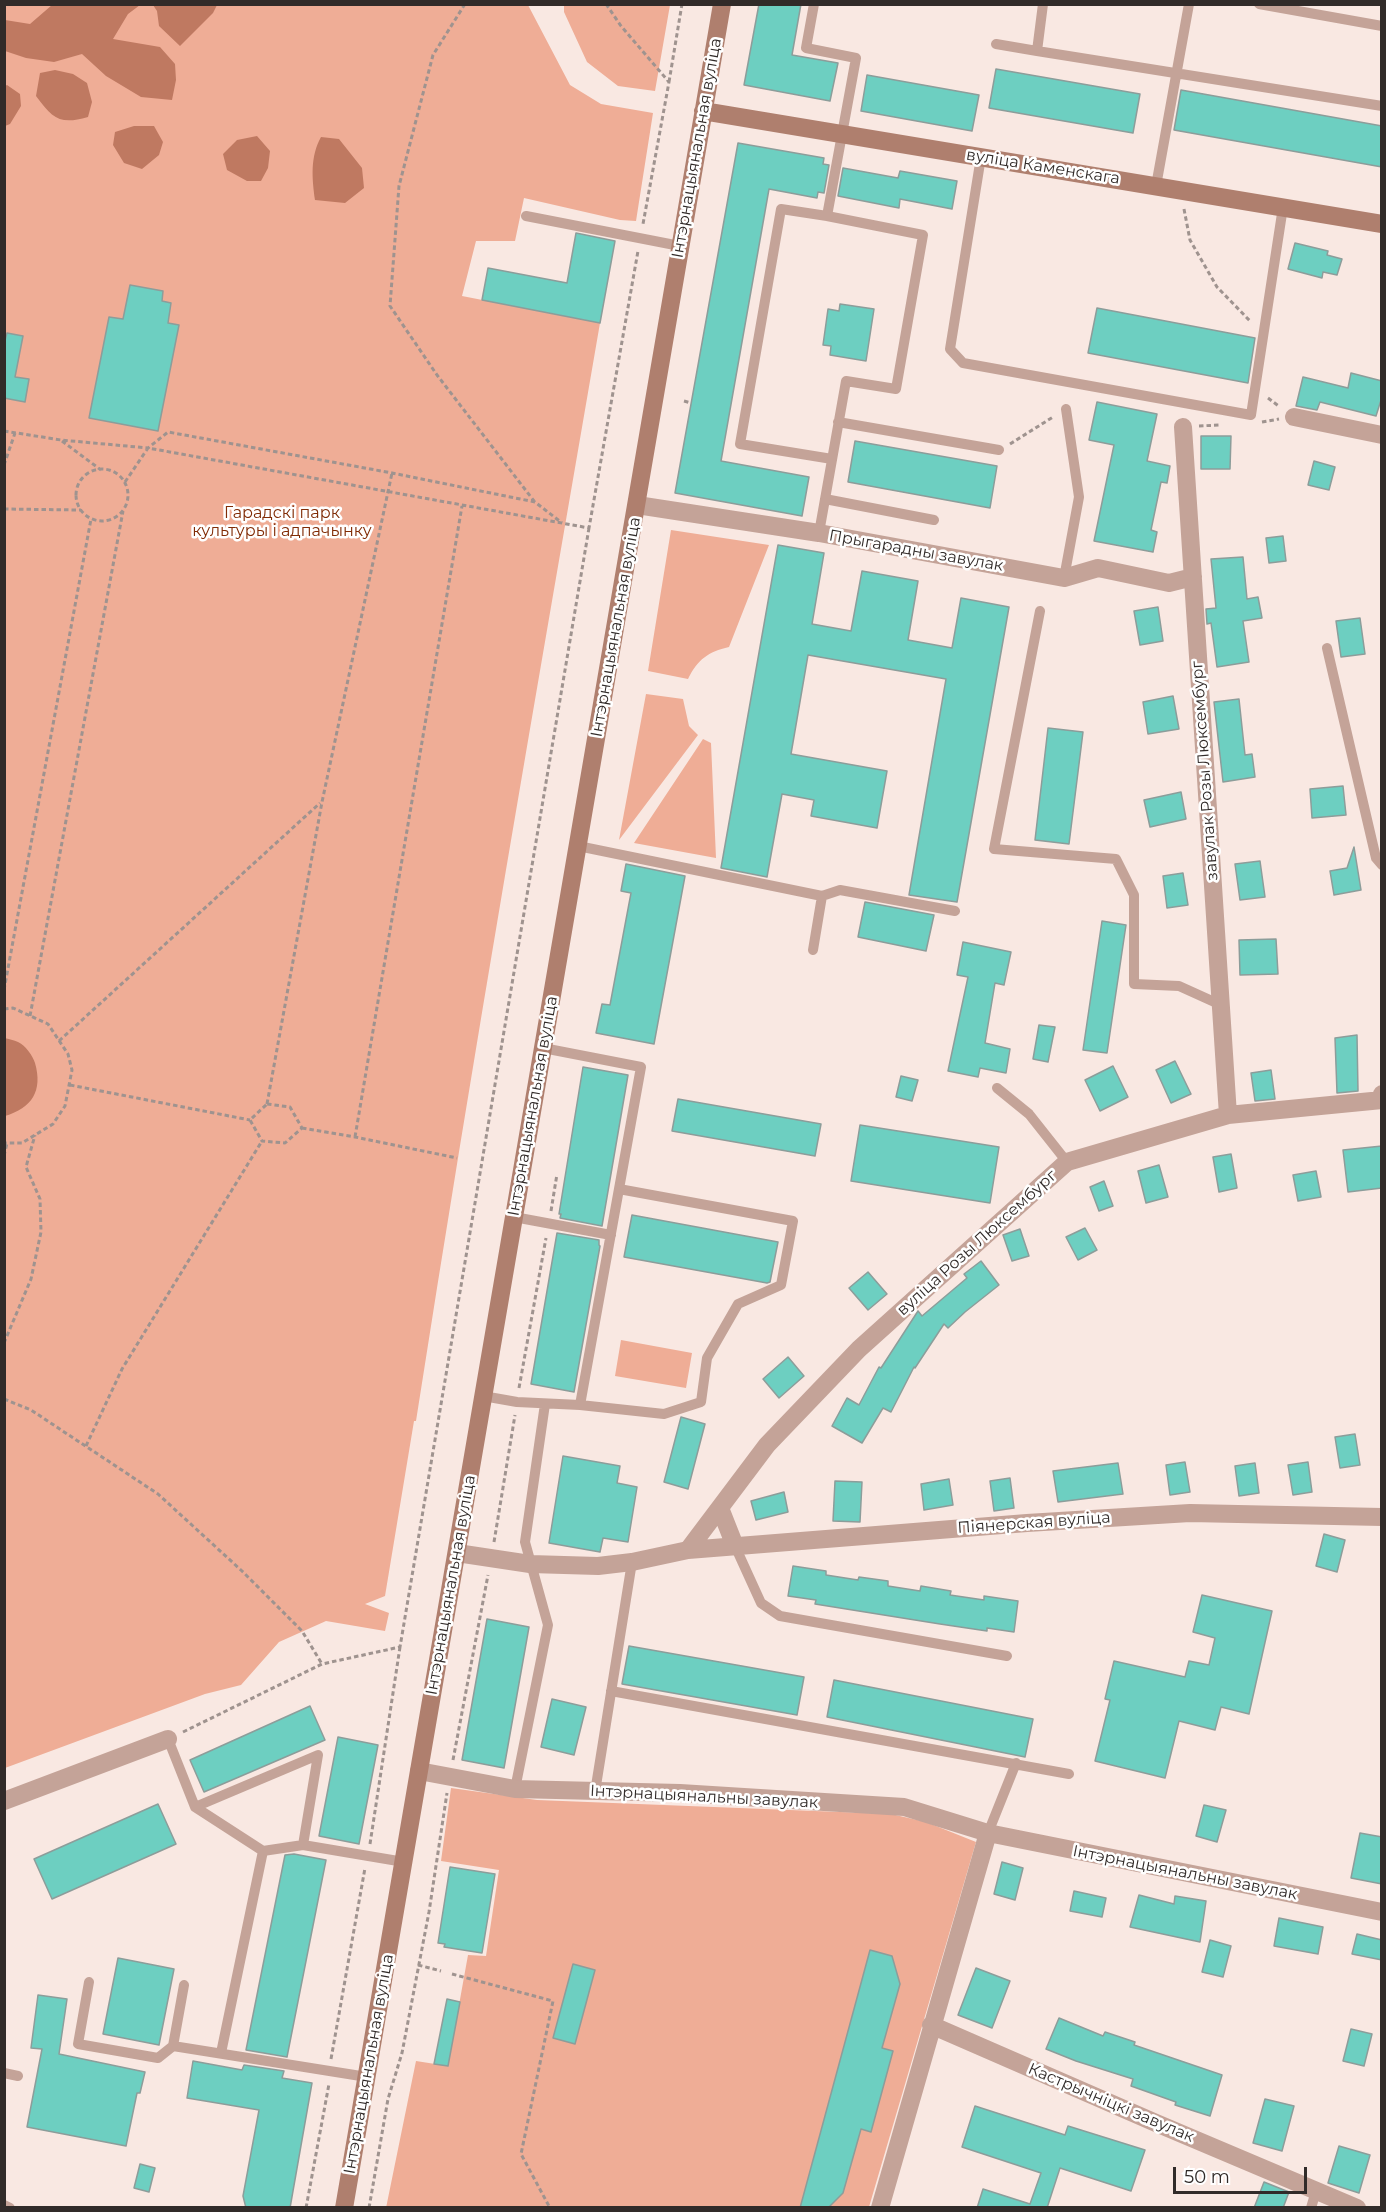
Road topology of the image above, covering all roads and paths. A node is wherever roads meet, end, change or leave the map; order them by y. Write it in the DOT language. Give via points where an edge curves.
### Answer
graph roads {
  1 [pos="465,4"];
  2 [pos="606,4"];
  3 [pos="682,4"];
  4 [pos="722,4"];
  5 [pos="814,4"];
  6 [pos="1043,4"];
  7 [pos="1189,4"];
  8 [pos="1259,4"];
  9 [pos="1382,26"];
  10 [pos="996,45"];
  11 [pos="1037,51"];
  12 [pos="1176,72"];
  13 [pos="669,82"];
  14 [pos="1382,106"];
  15 [pos="704,111"];
  16 [pos="841,134"];
  17 [pos="981,157"];
  18 [pos="1156,186"];
  19 [pos="1180,190"];
  20 [pos="1284,207"];
  21 [pos="526,216"];
  22 [pos="827,216"];
  23 [pos="1382,224"];
  24 [pos="640,239"];
  25 [pos="680,246"];
  26 [pos="1263,333"];
  27 [pos="684,402"];
  28 [pos="692,403"];
  29 [pos="1066,409"];
  30 [pos="1294,417"];
  31 [pos="838,422"];
  32 [pos="1183,427"];
  33 [pos="4,431"];
  34 [pos="15,433"];
  35 [pos="1382,435"];
  36 [pos="61,440"];
  37 [pos="148,448"];
  38 [pos="999,450"];
  39 [pos="832,459"];
  40 [pos="4,465"];
  41 [pos="101,470"];
  42 [pos="392,473"];
  43 [pos="125,482"];
  44 [pos="388,492"];
  45 [pos="825,499"];
  46 [pos="535,502"];
  47 [pos="637,505"];
  48 [pos="462,506"];
  49 [pos="4,508"];
  50 [pos="81,510"];
  51 [pos="123,511"];
  52 [pos="91,519"];
  53 [pos="934,520"];
  54 [pos="564,525"];
  55 [pos="590,528"];
  56 [pos="819,533"];
  57 [pos="1193,577"];
  58 [pos="1064,578"];
  59 [pos="1040,611"];
  60 [pos="1327,648"];
  61 [pos="322,802"];
  62 [pos="578,846"];
  63 [pos="1382,865"];
  64 [pos="822,896"];
  65 [pos="955,911"];
  66 [pos="813,950"];
  67 [pos="4,990"];
  68 [pos="1221,1005"];
  69 [pos="4,1009"];
  70 [pos="30,1016"];
  71 [pos="59,1041"];
  72 [pos="543,1048"];
  73 [pos="69,1085"];
  74 [pos="997,1088"];
  75 [pos="1382,1094"];
  76 [pos="1382,1100"];
  77 [pos="267,1104"];
  78 [pos="1228,1114"];
  79 [pos="250,1120"];
  80 [pos="302,1128"];
  81 [pos="35,1135"];
  82 [pos="355,1137"];
  83 [pos="262,1141"];
  84 [pos="6,1143"];
  85 [pos="4,1156"];
  86 [pos="457,1158"];
  87 [pos="1066,1162"];
  88 [pos="557,1174"];
  89 [pos="619,1189"];
  90 [pos="514,1218"];
  91 [pos="549,1223"];
  92 [pos="611,1235"];
  93 [pos="4,1343"];
  94 [pos="483,1396"];
  95 [pos="4,1399"];
  96 [pos="517,1402"];
  97 [pos="545,1404"];
  98 [pos="580,1405"];
  99 [pos="86,1446"];
  100 [pos="720,1508"];
  101 [pos="1382,1517"];
  102 [pos="735,1546"];
  103 [pos="688,1550"];
  104 [pos="457,1553"];
  105 [pos="491,1558"];
  106 [pos="632,1562"];
  107 [pos="530,1564"];
  108 [pos="1007,1656"];
  109 [pos="322,1664"];
  110 [pos="611,1691"];
  111 [pos="168,1739"];
  112 [pos="1016,1763"];
  113 [pos="419,1772"];
  114 [pos="1069,1774"];
  115 [pos="450,1777"];
  116 [pos="515,1790"];
  117 [pos="595,1792"];
  118 [pos="4,1801"];
  119 [pos="195,1807"];
  120 [pos="988,1833"];
  121 [pos="303,1845"];
  122 [pos="263,1851"];
  123 [pos="404,1862"];
  124 [pos="1382,1912"];
  125 [pos="418,1965"];
  126 [pos="441,1971"];
  127 [pos="452,1974"];
  128 [pos="89,1982"];
  129 [pos="184,1985"];
  130 [pos="931,2025"];
  131 [pos="173,2046"];
  132 [pos="221,2053"];
  133 [pos="4,2073"];
  134 [pos="18,2076"];
  135 [pos="367,2077"];
  136 [pos="329,2089"];
  137 [pos="1314,2199"];
  138 [pos="4,2205"];
  139 [pos="10,2208"];
  140 [pos="306,2208"];
  141 [pos="344,2208"];
  142 [pos="369,2208"];
  143 [pos="550,2208"];
  144 [pos="880,2208"];
  145 [pos="1358,2208"];
  1 -- 46 [label="path" via="433,55 399,186 390,306 437,375"];
  2 -- 13 [label="path"];
  3 -- 13 [label="path"];
  4 -- 15 [label="main road, Інтэрнацыянальная вуліца"];
  5 -- 16 [label="lane" via="806,48 856,58"];
  6 -- 11 [label="lane"];
  7 -- 12 [label="lane"];
  8 -- 9 [label="lane"];
  10 -- 11 [label="lane"];
  11 -- 12 [label="lane"];
  12 -- 14 [label="lane"];
  12 -- 18 [label="lane"];
  13 -- 24 [label="path"];
  15 -- 16 [label="main road, вуліца Каменскага"];
  15 -- 25 [label="main road, Інтэрнацыянальная вуліца"];
  16 -- 17 [label="main road, вуліца Каменскага"];
  16 -- 22 [label="lane"];
  17 -- 18 [label="main road, вуліца Каменскага"];
  17 -- 26 [label="lane" via="950,350 963,363 1251,415"];
  18 -- 19 [label="main road, вуліца Каменскага"];
  19 -- 20 [label="main road, вуліца Каменскага"];
  19 -- 26 [label="path" via="1190,240 1217,287"];
  20 -- 23 [label="main road, вуліца Каменскага"];
  20 -- 26 [label="lane"];
  21 -- 24 [label="lane"];
  22 -- 31 [label="lane" via="923,235 896,389 846,381"];
  22 -- 39 [label="lane" via="781,209 740,444"];
  24 -- 25 [label="lane"];
  24 -- 55 [label="path"];
  25 -- 47 [label="main road, Інтэрнацыянальная вуліца"];
  27 -- 28 [label="path"];
  29 -- 58 [label="lane" via="1078,497"];
  30 -- 35 [label="street"];
  31 -- 38 [label="lane"];
  31 -- 39 [label="lane"];
  32 -- 57 [label="street, завулак Розы Люксембург"];
  33 -- 34 [label="path"];
  34 -- 36 [label="path"];
  34 -- 40 [label="path"];
  36 -- 37 [label="path"];
  36 -- 41 [label="path"];
  37 -- 42 [label="path" via="168,432"];
  37 -- 43 [label="path"];
  37 -- 44 [label="path"];
  39 -- 45 [label="lane"];
  41 -- 43 [label="path" via="114,472"];
  41 -- 50 [label="path" via="86,475 77,488"];
  42 -- 44 [label="path"];
  42 -- 46 [label="path"];
  43 -- 51 [label="path" via="128,497"];
  44 -- 48 [label="path"];
  44 -- 61 [label="path"];
  45 -- 53 [label="lane"];
  45 -- 56 [label="lane"];
  46 -- 54 [label="path"];
  47 -- 56 [label="street, Прыгарадны завулак"];
  47 -- 62 [label="main road, Інтэрнацыянальная вуліца"];
  48 -- 54 [label="path"];
  48 -- 82 [label="path"];
  49 -- 50 [label="path"];
  50 -- 52 [label="path"];
  51 -- 52 [label="path" via="109,521"];
  51 -- 70 [label="path"];
  52 -- 67 [label="path"];
  54 -- 55 [label="path"];
  55 -- 109 [label="path" via="400,1647"];
  56 -- 58 [label="street, Прыгарадны завулак"];
  57 -- 58 [label="street, Прыгарадны завулак" via="1169,583 1098,568"];
  57 -- 68 [label="street, завулак Розы Люксембург"];
  59 -- 68 [label="lane" via="994,849 1116,859 1134,895 1134,984 1179,986"];
  60 -- 63 [label="lane" via="1376,858"];
  61 -- 71 [label="path"];
  61 -- 77 [label="path"];
  62 -- 64 [label="lane"];
  62 -- 72 [label="main road, Інтэрнацыянальная вуліца"];
  64 -- 65 [label="lane" via="840,890"];
  64 -- 66 [label="lane"];
  68 -- 78 [label="street, завулак Розы Люксембург"];
  69 -- 70 [label="path" via="14,1008"];
  70 -- 71 [label="path" via="48,1024"];
  71 -- 73 [label="path" via="72,1070"];
  72 -- 89 [label="lane" via="641,1067"];
  72 -- 90 [label="main road, Інтэрнацыянальная вуліца"];
  73 -- 79 [label="path"];
  73 -- 81 [label="path" via="65,1106 53,1124"];
  74 -- 87 [label="lane" via="1029,1114"];
  75 -- 76 [label="street"];
  76 -- 78 [label="street, вуліца Розы Люксембург"];
  77 -- 79 [label="path"];
  77 -- 80 [label="path" via="290,1107"];
  78 -- 87 [label="street, вуліца Розы Люксембург"];
  79 -- 83 [label="path"];
  80 -- 82 [label="path"];
  80 -- 83 [label="path" via="285,1143"];
  81 -- 84 [label="path" via="22,1143"];
  81 -- 93 [label="path" via="26,1167 40,1199 41,1233 31,1279"];
  82 -- 86 [label="path"];
  83 -- 99 [label="path" via="122,1369"];
  84 -- 85 [label="path"];
  87 -- 100 [label="street, вуліца Розы Люксембург" via="859,1349 767,1445"];
  88 -- 91 [label="path"];
  89 -- 92 [label="lane"];
  89 -- 98 [label="lane" via="793,1221 781,1285 738,1304 708,1358 702,1402 664,1414"];
  90 -- 91 [label="lane"];
  90 -- 94 [label="main road, Інтэрнацыянальная вуліца"];
  91 -- 92 [label="lane"];
  91 -- 96 [label="path"];
  92 -- 98 [label="lane"];
  94 -- 96 [label="lane"];
  94 -- 104 [label="main road, Інтэрнацыянальная вуліца"];
  95 -- 99 [label="path" via="31,1410"];
  96 -- 97 [label="lane"];
  96 -- 105 [label="path"];
  97 -- 98 [label="lane"];
  97 -- 107 [label="lane" via="525,1542"];
  99 -- 109 [label="path" via="158,1494 242,1571 302,1631"];
  100 -- 102 [label="street"];
  100 -- 103 [label="street, вуліца Розы Люксембург"];
  101 -- 102 [label="street, Піянерская вуліца" via="1190,1513"];
  102 -- 103 [label="street, Піянерская вуліца"];
  102 -- 108 [label="lane" via="761,1603 780,1616"];
  103 -- 106 [label="street, Піянерская вуліца"];
  104 -- 105 [label="street, Піянерская вуліца"];
  104 -- 113 [label="main road, Інтэрнацыянальная вуліца"];
  105 -- 107 [label="street, Піянерская вуліца"];
  105 -- 115 [label="path"];
  106 -- 107 [label="street, Піянерская вуліца" via="598,1566"];
  106 -- 110 [label="lane"];
  107 -- 116 [label="lane" via="548,1624"];
  109 -- 111 [label="path"];
  110 -- 112 [label="lane"];
  110 -- 117 [label="lane"];
  111 -- 118 [label="street"];
  111 -- 119 [label="lane"];
  112 -- 114 [label="lane"];
  112 -- 120 [label="lane"];
  113 -- 115 [label="street, Інтэрнацыянальны завулак"];
  113 -- 123 [label="main road, Інтэрнацыянальная вуліца"];
  115 -- 116 [label="street, Інтэрнацыянальны завулак"];
  115 -- 125 [label="path"];
  116 -- 117 [label="street, Інтэрнацыянальны завулак"];
  117 -- 120 [label="street, Інтэрнацыянальны завулак" via="680,1793 904,1807"];
  119 -- 121 [label="lane" via="318,1755"];
  119 -- 122 [label="lane"];
  120 -- 124 [label="street, Інтэрнацыянальны завулак"];
  120 -- 130 [label="street"];
  121 -- 122 [label="lane"];
  121 -- 123 [label="lane"];
  122 -- 132 [label="lane"];
  123 -- 135 [label="main road, Інтэрнацыянальная вуліца"];
  125 -- 126 [label="path"];
  125 -- 142 [label="path" via="402,2053 387,2099"];
  127 -- 143 [label="path" via="553,2001 520,2154"];
  128 -- 131 [label="lane" via="78,2044 158,2058"];
  129 -- 131 [label="lane"];
  130 -- 137 [label="street, Кастрычніцкі завулак"];
  130 -- 144 [label="street"];
  131 -- 132 [label="lane"];
  132 -- 135 [label="lane"];
  133 -- 134 [label="lane"];
  135 -- 141 [label="main road, Інтэрнацыянальная вуліца"];
  136 -- 140 [label="path"];
  137 -- 145 [label="street, Кастрычніцкі завулак"];
  138 -- 139 [label="lane"];
}
